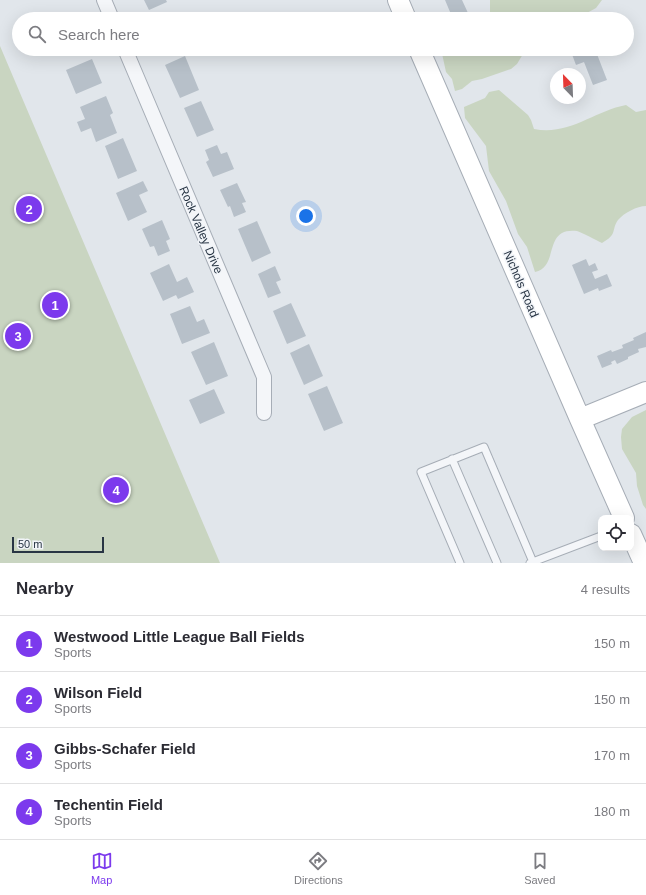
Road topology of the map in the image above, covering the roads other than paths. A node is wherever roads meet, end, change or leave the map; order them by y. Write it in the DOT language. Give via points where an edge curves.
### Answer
graph roads {
  1 [pos="104,0"];
  2 [pos="398,0"];
  3 [pos="109,12"];
  4 [pos="403,12"];
  5 [pos="128,56"];
  6 [pos="422,56"];
  7 [pos="646,392"];
  8 [pos="264,413"];
  9 [pos="580,419"];
  10 [pos="452,459"];
  11 [pos="623,515"];
  12 [pos="598,537"];
  13 [pos="634,541"];
  14 [pos="532,562"];
  15 [pos="460,563"];
  16 [pos="497,563"];
  17 [pos="644,563"];
  1 -- 3 [label="street"];
  2 -- 4 [label="street"];
  5 -- 8 [label="street, Rock Valley Drive" via="264,377"];
  6 -- 9 [label="street, Nichols Road"];
  7 -- 9 [label="street"];
  9 -- 11 [label="street, Nichols Road"];
  10 -- 14 [label="lane" via="484,447"];
  10 -- 15 [label="lane" via="421,472"];
  10 -- 16 [label="lane"];
  12 -- 14 [label="lane"];
  13 -- 17 [label="street"];
}
